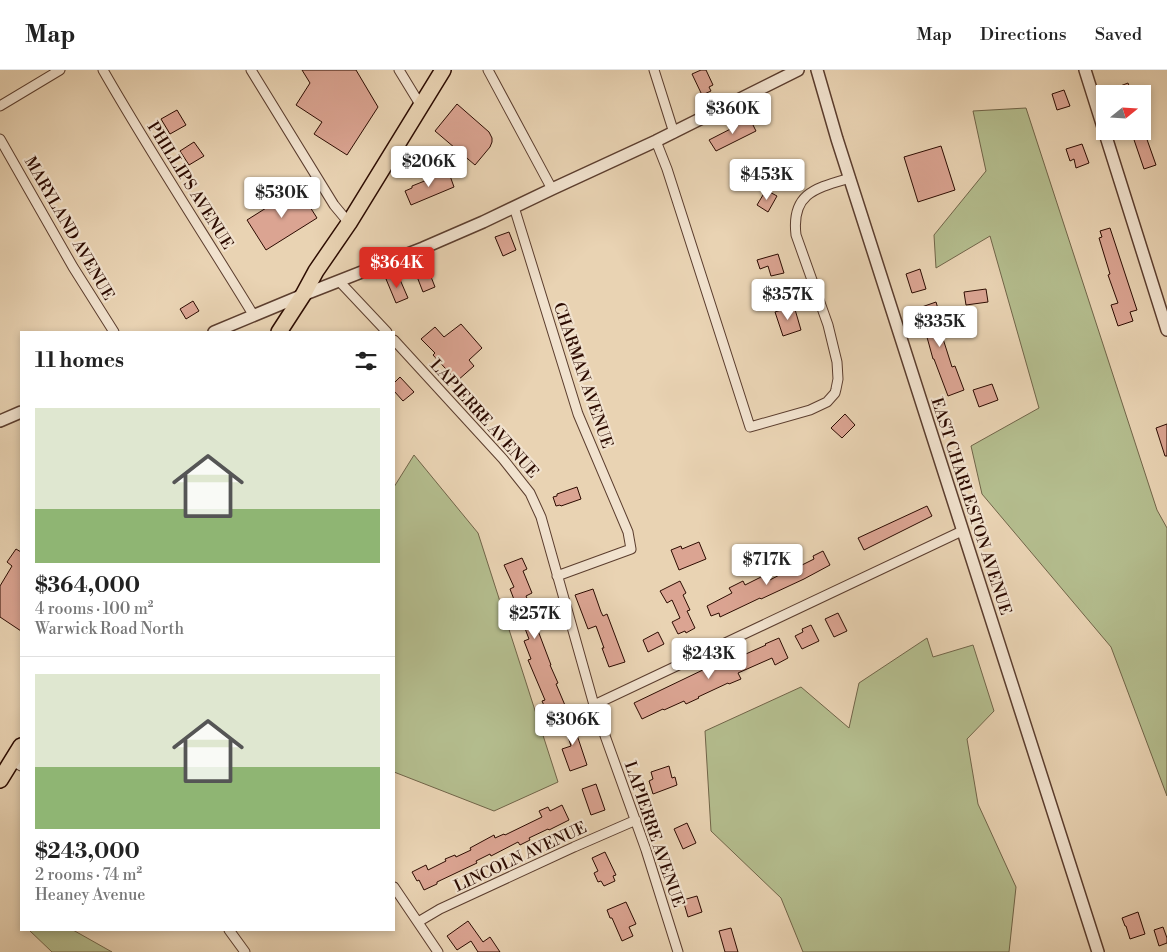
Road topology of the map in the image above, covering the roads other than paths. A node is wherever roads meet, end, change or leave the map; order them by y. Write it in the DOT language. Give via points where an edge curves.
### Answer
graph roads {
  1 [pos="60,70"];
  2 [pos="103,70"];
  3 [pos="251,70"];
  4 [pos="399,70"];
  5 [pos="488,70"];
  6 [pos="654,70"];
  7 [pos="798,70"];
  8 [pos="817,70"];
  9 [pos="1085,70"];
  10 [pos="444,72"];
  11 [pos="0,106"];
  12 [pos="421,106"];
  13 [pos="674,132"];
  14 [pos="0,139"];
  15 [pos="656,141"];
  16 [pos="850,178"];
  17 [pos="552,189"];
  18 [pos="514,207"];
  19 [pos="349,223"];
  20 [pos="339,281"];
  21 [pos="303,295"];
  22 [pos="254,316"];
  23 [pos="1167,330"];
  24 [pos="113,331"];
  25 [pos="216,331"];
  26 [pos="280,331"];
  27 [pos="386,331"];
  28 [pos="395,341"];
  29 [pos="20,412"];
  30 [pos="0,421"];
  31 [pos="962,531"];
  32 [pos="557,576"];
  33 [pos="594,705"];
  34 [pos="20,750"];
  35 [pos="17,763"];
  36 [pos="0,780"];
  37 [pos="636,820"];
  38 [pos="395,888"];
  39 [pos="418,922"];
  40 [pos="230,931"];
  41 [pos="245,952"];
  42 [pos="438,952"];
  43 [pos="678,952"];
  44 [pos="1098,952"];
  1 -- 11 [label="street"];
  2 -- 22 [label="street, PHILLIPS AVENUE"];
  3 -- 19 [label="street" via="334,205"];
  4 -- 12 [label="street"];
  5 -- 17 [label="street"];
  6 -- 13 [label="street"];
  7 -- 13 [label="street"];
  8 -- 16 [label="street, EAST CHARLESTON AVENUE"];
  9 -- 23 [label="street"];
  10 -- 12 [label="highway"];
  12 -- 19 [label="highway"];
  13 -- 15 [label="street"];
  14 -- 24 [label="street, MARYLAND AVENUE"];
  15 -- 16 [label="street" via="750,427 810,410 827,402 835,393 837,362 796,235 795,222 797,211 808,193"];
  15 -- 17 [label="street"];
  16 -- 31 [label="street, EAST CHARLESTON AVENUE"];
  17 -- 18 [label="street"];
  18 -- 20 [label="street"];
  18 -- 32 [label="street, CHARMAN AVENUE" via="578,414 628,532 631,550"];
  19 -- 21 [label="highway"];
  20 -- 21 [label="street"];
  20 -- 27 [label="street"];
  21 -- 22 [label="street"];
  21 -- 26 [label="highway"];
  22 -- 25 [label="street"];
  28 -- 32 [label="street, LAPIERRE AVENUE" via="530,492 541,517"];
  29 -- 30 [label="street"];
  31 -- 33 [label="street"];
  31 -- 44 [label="street, EAST CHARLESTON AVENUE"];
  32 -- 33 [label="street, LAPIERRE AVENUE"];
  33 -- 37 [label="street, LAPIERRE AVENUE"];
  34 -- 35 [label="highway"];
  35 -- 36 [label="highway"];
  37 -- 39 [label="street, LINCOLN AVENUE"];
  37 -- 43 [label="street, LAPIERRE AVENUE"];
  38 -- 39 [label="street"];
  39 -- 42 [label="street"];
  40 -- 41 [label="street"];
}
